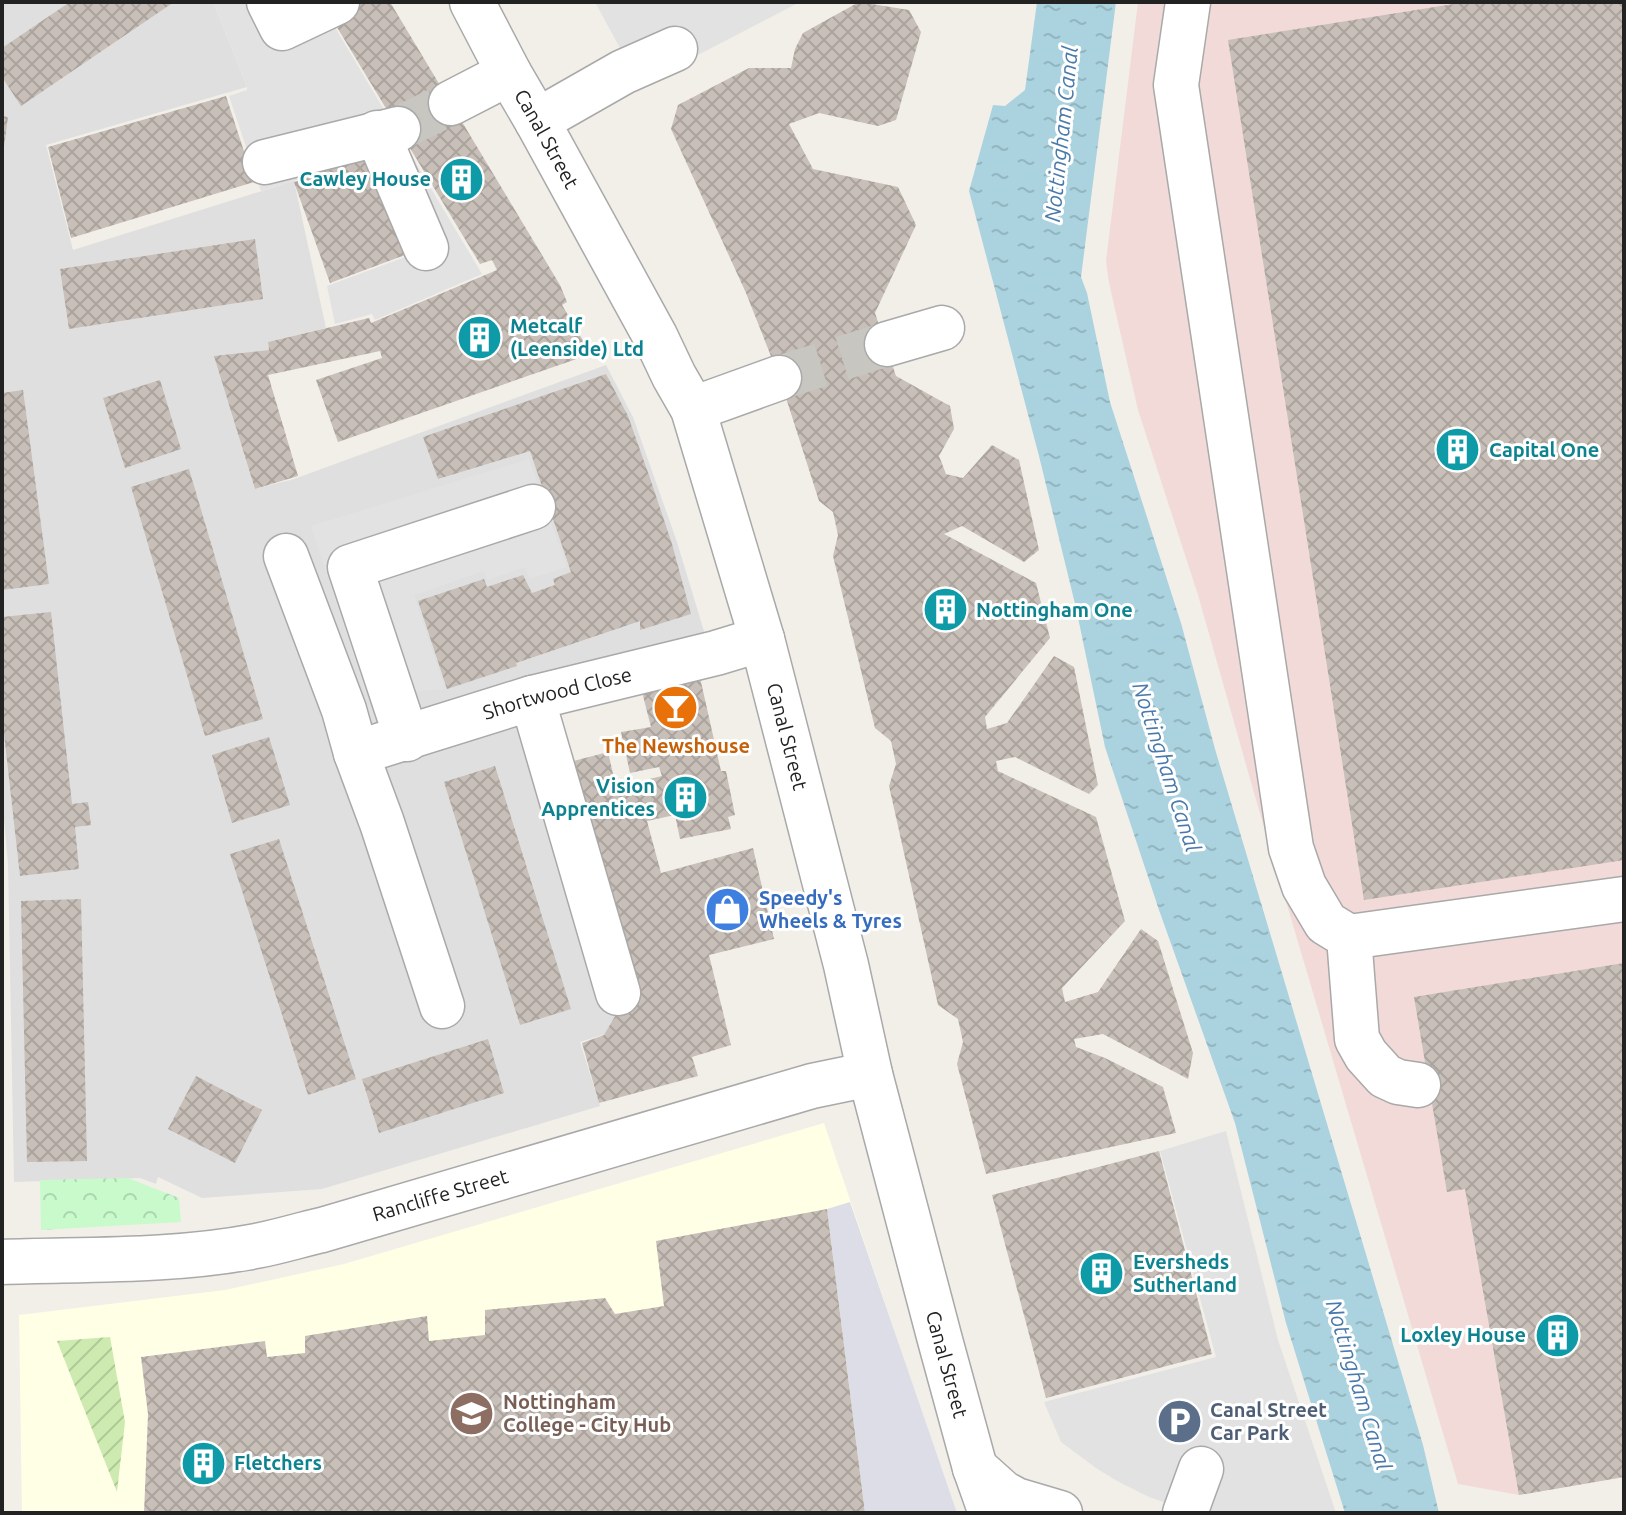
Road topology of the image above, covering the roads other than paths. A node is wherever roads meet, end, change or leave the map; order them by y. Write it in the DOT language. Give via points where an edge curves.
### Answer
graph roads {
  1 [pos="269,2"];
  2 [pos="337,2"];
  3 [pos="472,2"];
  4 [pos="1188,2"];
  5 [pos="675,49"];
  6 [pos="509,73"];
  7 [pos="451,103"];
  8 [pos="537,121"];
  9 [pos="265,162"];
  10 [pos="426,248"];
  11 [pos="942,328"];
  12 [pos="887,344"];
  13 [pos="779,378"];
  14 [pos="693,409"];
  15 [pos="533,507"];
  16 [pos="286,556"];
  17 [pos="762,639"];
  18 [pos="532,698"];
  19 [pos="407,739"];
  20 [pos="356,753"];
  21 [pos="1624,899"];
  22 [pos="1349,937"];
  23 [pos="618,993"];
  24 [pos="442,1006"];
  25 [pos="870,1074"];
  26 [pos="1418,1085"];
  27 [pos="2,1262"];
  28 [pos="975,1468"];
  29 [pos="1201,1469"];
  30 [pos="991,1513"];
  31 [pos="1060,1513"];
  32 [pos="1185,1513"];
  1 -- 2 [label="street" via="282,28"];
  3 -- 6 [label="street, Canal Street"];
  4 -- 22 [label="street" via="1176,85 1291,848 1304,886 1326,923"];
  5 -- 8 [label="street"];
  6 -- 7 [label="street"];
  6 -- 8 [label="street, Canal Street"];
  8 -- 14 [label="street, Canal Street"];
  9 -- 10 [label="street" via="388,131"];
  11 -- 12 [label="street"];
  13 -- 14 [label="street"];
  14 -- 17 [label="street, Canal Street"];
  15 -- 19 [label="street" via="350,567"];
  16 -- 20 [label="street"];
  17 -- 18 [label="street, Shortwood Close"];
  17 -- 25 [label="street, Canal Street"];
  18 -- 19 [label="street, Shortwood Close"];
  18 -- 23 [label="street"];
  19 -- 20 [label="street, Shortwood Close"];
  20 -- 24 [label="street"];
  21 -- 22 [label="street"];
  22 -- 26 [label="street" via="1357,1039 1385,1076"];
  25 -- 27 [label="street, Rancliffe Street" via="812,1086 257,1246 153,1257"];
  25 -- 28 [label="street, Canal Street"];
  28 -- 30 [label="street, Canal Street"];
  28 -- 31 [label="street" via="1016,1500"];
  29 -- 32 [label="street"];
}
